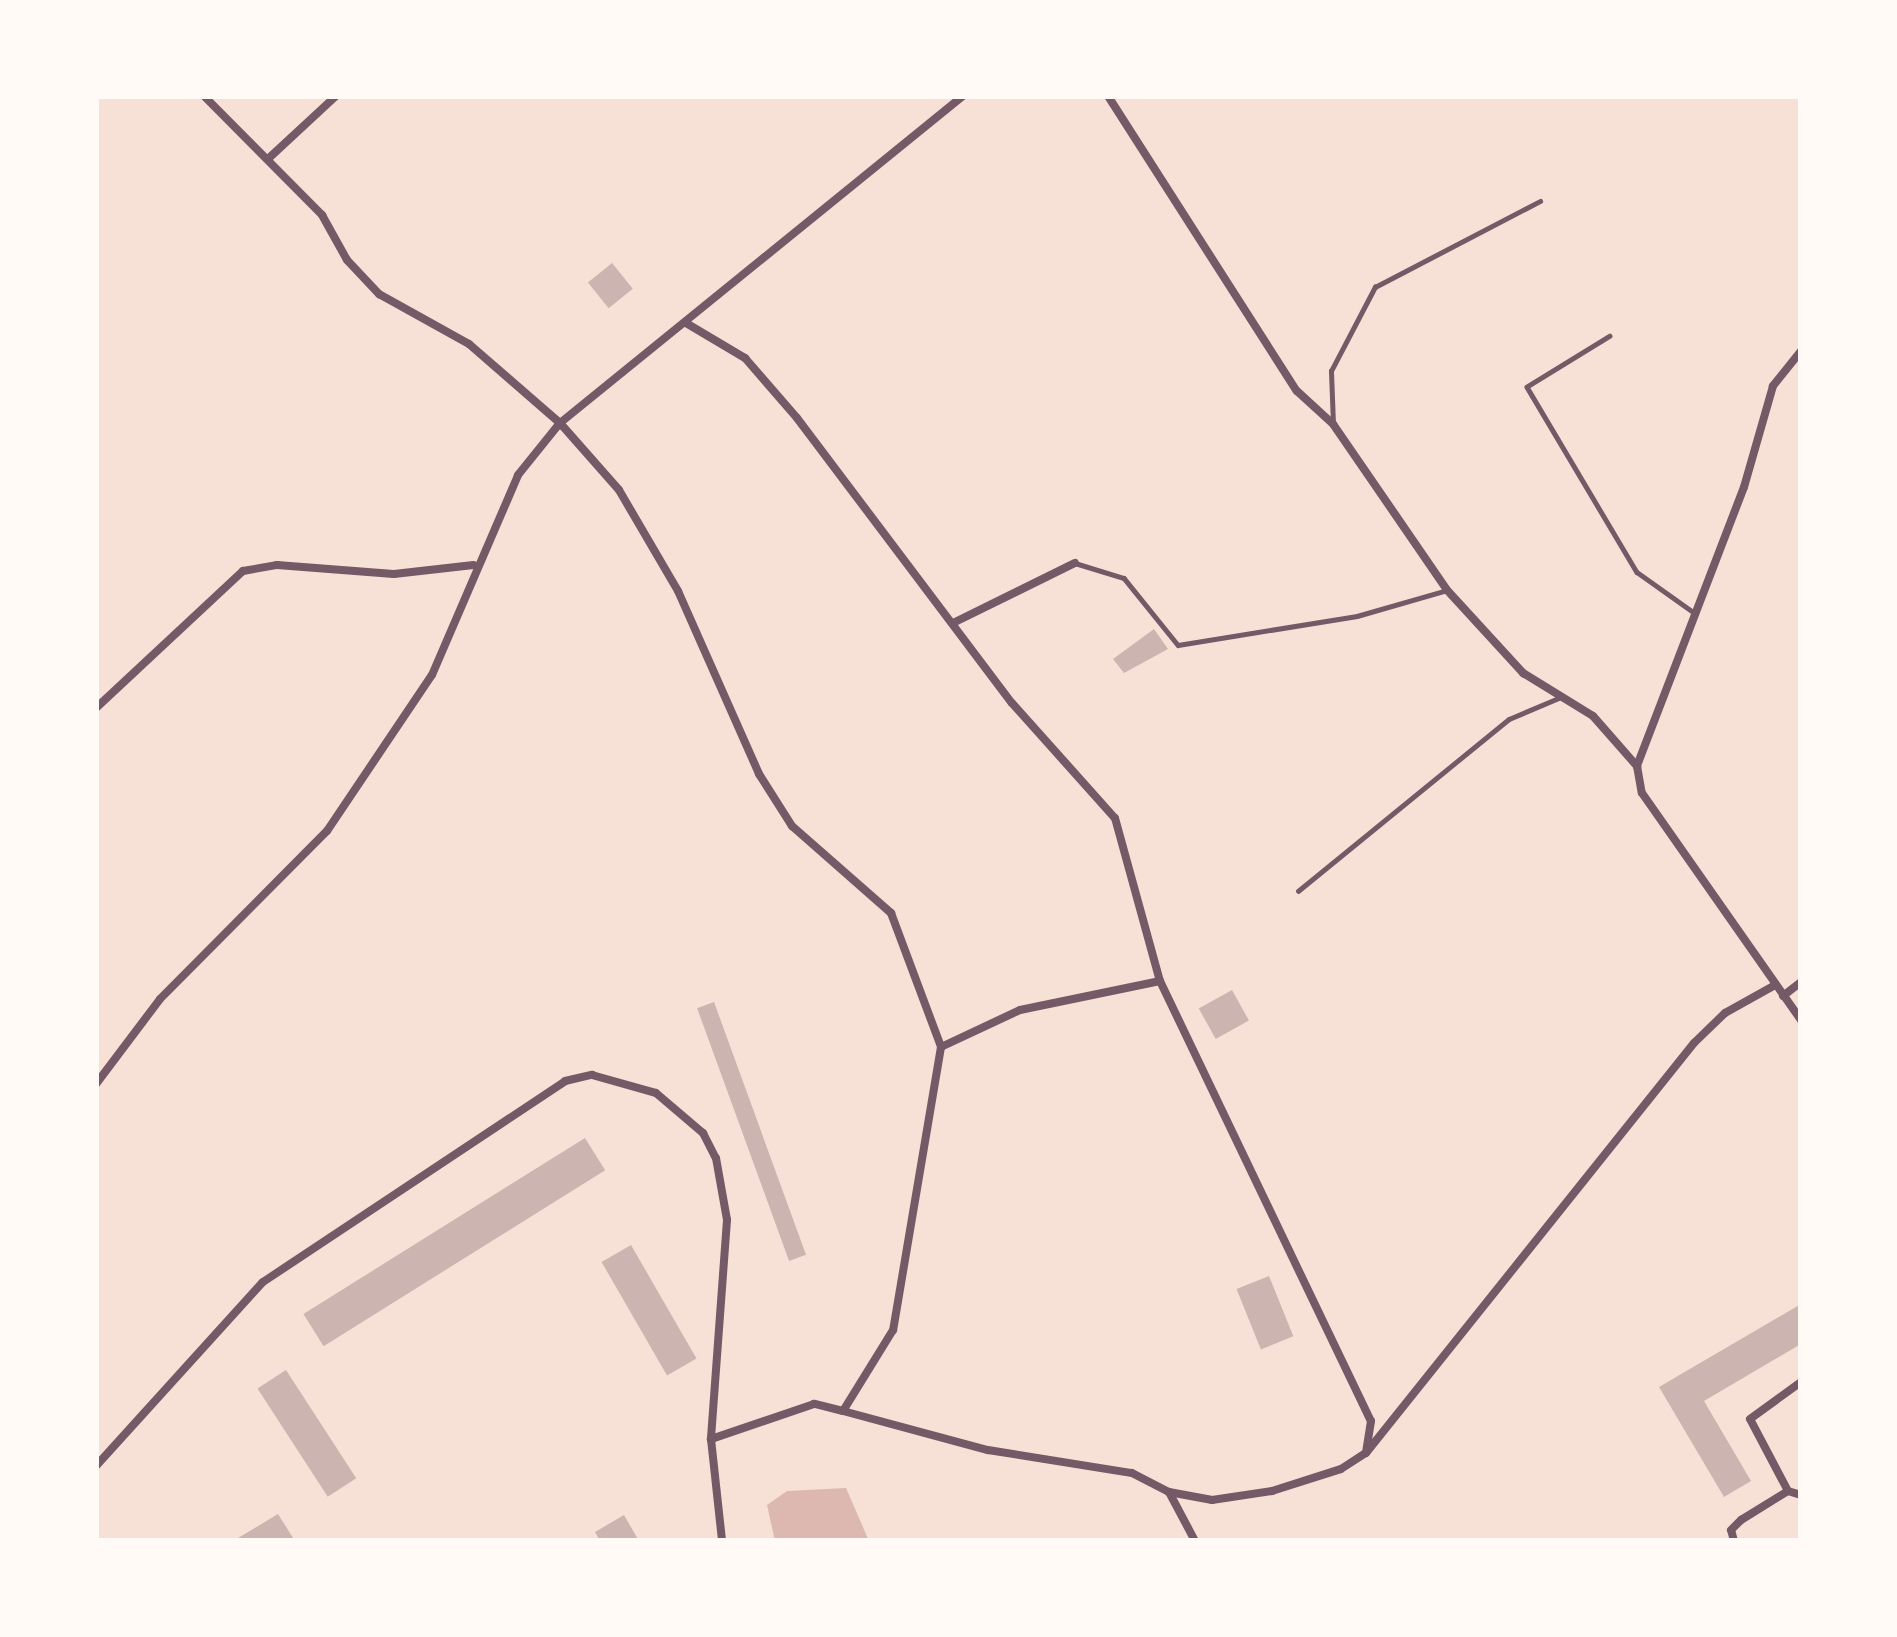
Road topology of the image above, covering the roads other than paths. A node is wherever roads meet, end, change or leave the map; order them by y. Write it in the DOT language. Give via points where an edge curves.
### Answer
graph roads {
  1 [pos="204,96"];
  2 [pos="336,96"];
  3 [pos="963,96"];
  4 [pos="1108,96"];
  5 [pos="269,158"];
  6 [pos="1540,201"];
  7 [pos="686,323"];
  8 [pos="1610,336"];
  9 [pos="1801,351"];
  10 [pos="560,423"];
  11 [pos="1333,424"];
  12 [pos="1075,563"];
  13 [pos="473,565"];
  14 [pos="1447,590"];
  15 [pos="1696,614"];
  16 [pos="952,624"];
  17 [pos="1562,697"];
  18 [pos="96,708"];
  19 [pos="1637,766"];
  20 [pos="1298,891"];
  21 [pos="1160,981"];
  22 [pos="1801,982"];
  23 [pos="1775,985"];
  24 [pos="1783,996"];
  25 [pos="1801,1020"];
  26 [pos="941,1047"];
  27 [pos="96,1084"];
  28 [pos="1801,1382"];
  29 [pos="843,1411"];
  30 [pos="711,1439"];
  31 [pos="1366,1453"];
  32 [pos="96,1466"];
  33 [pos="1788,1491"];
  34 [pos="1169,1492"];
  35 [pos="1801,1495"];
  36 [pos="722,1541"];
  37 [pos="1195,1541"];
  38 [pos="1734,1541"];
  1 -- 5 [label="street"];
  2 -- 5 [label="street"];
  3 -- 7 [label="street"];
  4 -- 11 [label="street" via="1297,391"];
  5 -- 10 [label="street" via="380,294 470,344"];
  6 -- 11 [label="lane" via="1375,287 1331,371"];
  7 -- 10 [label="street"];
  7 -- 16 [label="street" via="745,358"];
  8 -- 15 [label="lane" via="1527,387 1636,572"];
  9 -- 15 [label="street" via="1773,386"];
  10 -- 13 [label="street" via="518,475"];
  10 -- 26 [label="street" via="619,490 678,591 759,774 793,826 891,913"];
  11 -- 14 [label="street"];
  12 -- 14 [label="lane" via="1124,578 1178,645 1357,616"];
  12 -- 16 [label="street"];
  13 -- 18 [label="street" via="394,574 277,565 244,572"];
  13 -- 27 [label="street" via="432,675 326,831 160,999"];
  14 -- 17 [label="street" via="1523,673"];
  15 -- 19 [label="street"];
  16 -- 21 [label="street" via="1115,818"];
  17 -- 19 [label="street" via="1593,716"];
  17 -- 20 [label="lane" via="1509,718"];
  19 -- 23 [label="street" via="1642,793"];
  21 -- 26 [label="street" via="1020,1010"];
  21 -- 31 [label="street" via="1371,1421"];
  22 -- 24 [label="street"];
  23 -- 24 [label="street"];
  23 -- 31 [label="street" via="1725,1013 1694,1043"];
  24 -- 25 [label="street"];
  26 -- 29 [label="street" via="892,1330"];
  28 -- 33 [label="street" via="1750,1419"];
  29 -- 30 [label="street" via="814,1404"];
  29 -- 34 [label="street" via="988,1450 1132,1473"];
  30 -- 32 [label="street" via="727,1220 716,1158 688,1120 624,1079 565,1081 263,1282"];
  30 -- 36 [label="street"];
  31 -- 34 [label="street" via="1272,1491 1212,1499"];
  33 -- 35 [label="street"];
  33 -- 38 [label="street" via="1741,1520 1731,1530"];
  34 -- 37 [label="street"];
}
